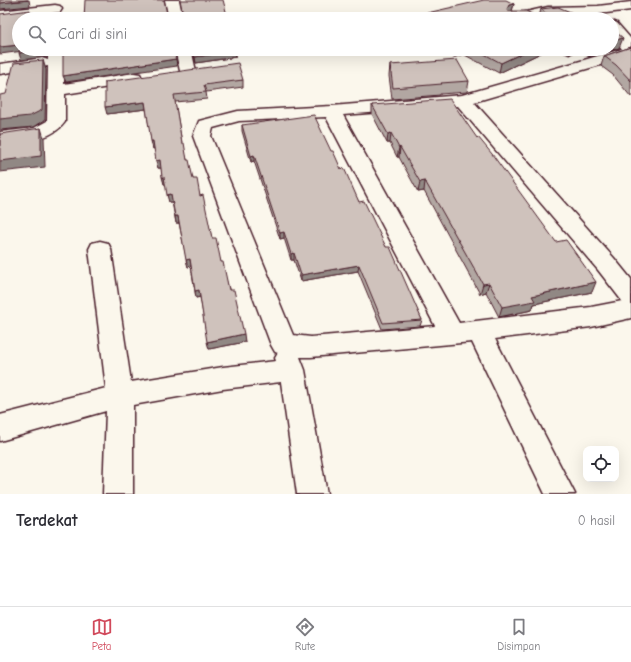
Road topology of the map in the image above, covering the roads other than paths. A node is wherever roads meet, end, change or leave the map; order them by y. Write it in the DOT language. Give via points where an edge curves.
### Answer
graph roads {
  1 [pos="172,0"];
  2 [pos="58,6"];
  3 [pos="631,6"];
  4 [pos="598,10"];
  5 [pos="19,12"];
  6 [pos="175,12"];
  7 [pos="544,12"];
  8 [pos="12,13"];
  9 [pos="0,15"];
  10 [pos="619,35"];
  11 [pos="631,50"];
  12 [pos="619,54"];
  13 [pos="52,56"];
  14 [pos="56,56"];
  15 [pos="185,56"];
  16 [pos="611,56"];
  17 [pos="0,69"];
  18 [pos="188,71"];
  19 [pos="149,76"];
  20 [pos="56,90"];
  21 [pos="463,100"];
  22 [pos="332,111"];
  23 [pos="0,138"];
  24 [pos="100,249"];
  25 [pos="631,296"];
  26 [pos="631,309"];
  27 [pos="479,331"];
  28 [pos="452,334"];
  29 [pos="284,345"];
  30 [pos="292,370"];
  31 [pos="120,396"];
  32 [pos="0,428"];
  33 [pos="118,494"];
  34 [pos="312,494"];
  35 [pos="560,494"];
  1 -- 6 [label="street"];
  2 -- 5 [label="street"];
  3 -- 4 [label="street"];
  4 -- 7 [label="street"];
  8 -- 9 [label="street"];
  10 -- 11 [label="street"];
  11 -- 12 [label="street"];
  13 -- 17 [label="street"];
  14 -- 20 [label="street"];
  15 -- 18 [label="street"];
  16 -- 21 [label="street"];
  19 -- 20 [label="street"];
  20 -- 23 [label="street" via="56,122 52,128 44,132"];
  21 -- 22 [label="street"];
  21 -- 25 [label="street"];
  22 -- 28 [label="street"];
  22 -- 29 [label="street" via="238,116 205,125 202,136"];
  24 -- 31 [label="street"];
  26 -- 27 [label="street" via="591,318"];
  27 -- 28 [label="street"];
  27 -- 35 [label="street"];
  28 -- 29 [label="street" via="311,347"];
  29 -- 30 [label="street"];
  30 -- 31 [label="street" via="223,378"];
  30 -- 34 [label="street"];
  31 -- 32 [label="street"];
  31 -- 33 [label="street"];
}
